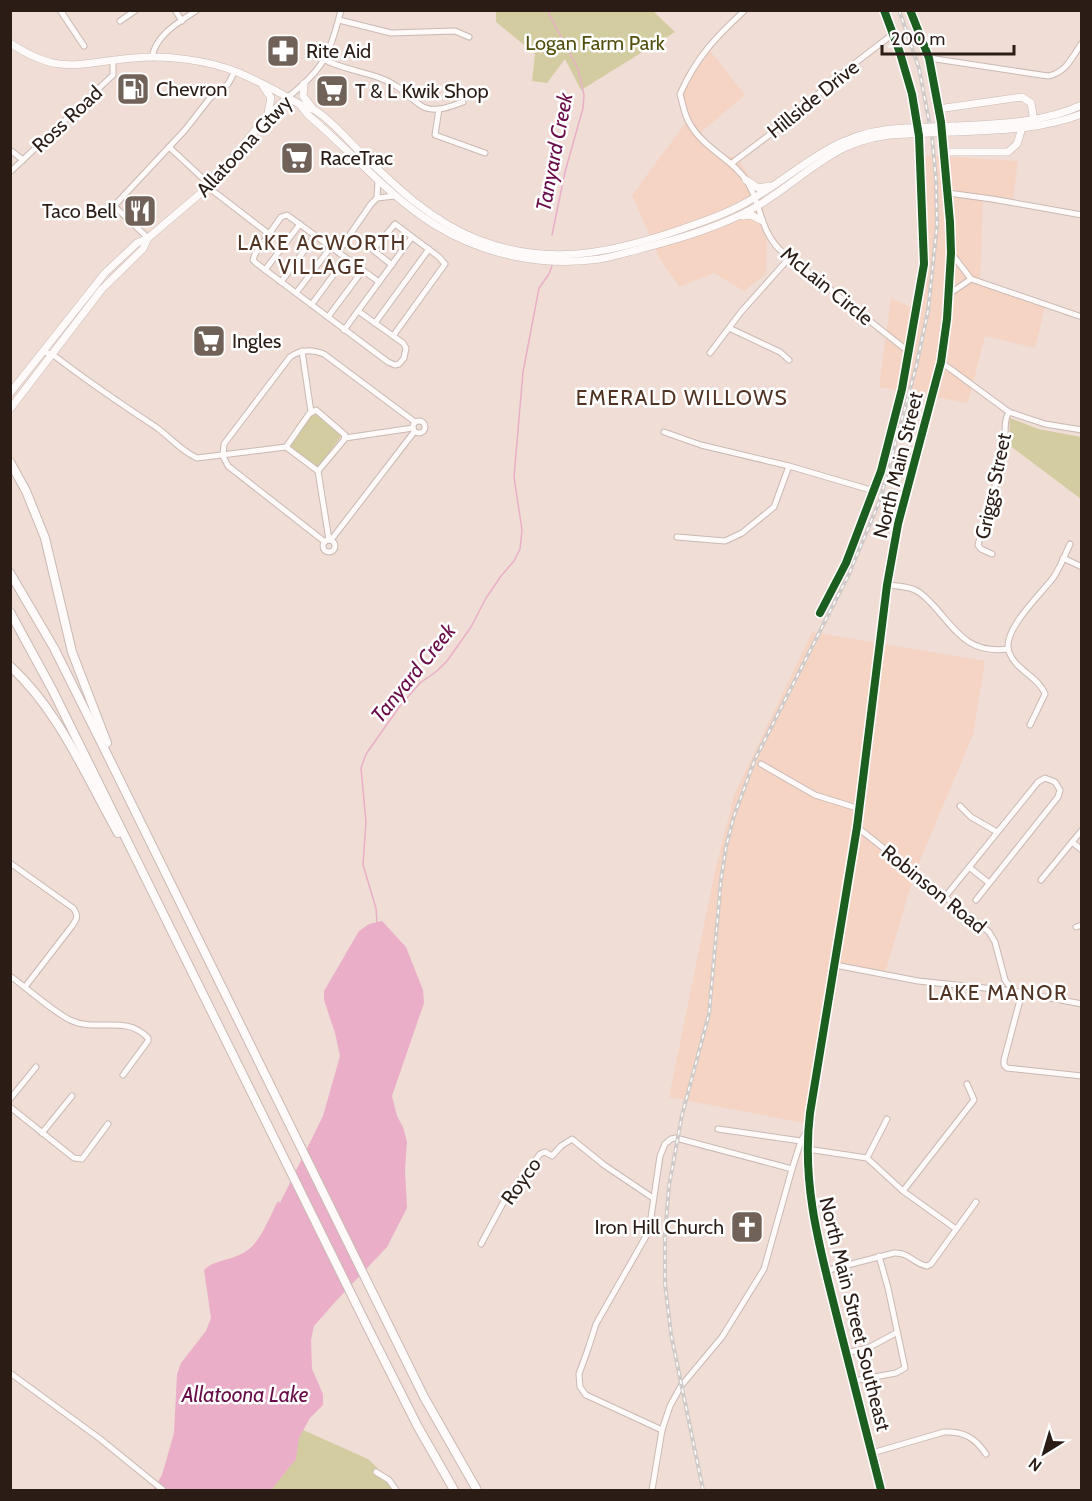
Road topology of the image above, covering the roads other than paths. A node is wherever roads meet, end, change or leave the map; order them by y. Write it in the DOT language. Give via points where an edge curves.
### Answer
graph roads {
  1 [pos="60,10"];
  2 [pos="136,10"];
  3 [pos="175,10"];
  4 [pos="197,10"];
  5 [pos="341,10"];
  6 [pos="745,10"];
  7 [pos="884,10"];
  8 [pos="910,10"];
  9 [pos="339,20"];
  10 [pos="120,21"];
  11 [pos="182,21"];
  12 [pos="893,34"];
  13 [pos="469,37"];
  14 [pos="10,43"];
  15 [pos="1082,43"];
  16 [pos="84,46"];
  17 [pos="152,58"];
  18 [pos="929,58"];
  19 [pos="325,60"];
  20 [pos="113,61"];
  21 [pos="235,72"];
  22 [pos="259,82"];
  23 [pos="304,84"];
  24 [pos="288,97"];
  25 [pos="463,102"];
  26 [pos="301,105"];
  27 [pos="1082,105"];
  28 [pos="313,109"];
  29 [pos="439,109"];
  30 [pos="938,109"];
  31 [pos="1082,114"];
  32 [pos="265,118"];
  33 [pos="1034,121"];
  34 [pos="1022,128"];
  35 [pos="952,129"];
  36 [pos="906,131"];
  37 [pos="169,147"];
  38 [pos="10,150"];
  39 [pos="944,152"];
  40 [pos="485,153"];
  41 [pos="23,160"];
  42 [pos="732,163"];
  43 [pos="10,172"];
  44 [pos="377,177"];
  45 [pos="746,180"];
  46 [pos="777,183"];
  47 [pos="209,186"];
  48 [pos="948,194"];
  49 [pos="756,197"];
  50 [pos="377,198"];
  51 [pos="400,198"];
  52 [pos="758,206"];
  53 [pos="1082,215"];
  54 [pos="732,219"];
  55 [pos="761,220"];
  56 [pos="300,224"];
  57 [pos="269,234"];
  58 [pos="315,236"];
  59 [pos="412,237"];
  60 [pos="148,238"];
  61 [pos="331,247"];
  62 [pos="429,249"];
  63 [pos="338,252"];
  64 [pos="951,253"];
  65 [pos="526,255"];
  66 [pos="346,258"];
  67 [pos="580,258"];
  68 [pos="789,258"];
  69 [pos="392,265"];
  70 [pos="265,270"];
  71 [pos="363,270"];
  72 [pos="970,279"];
  73 [pos="281,282"];
  74 [pos="379,282"];
  75 [pos="296,293"];
  76 [pos="949,294"];
  77 [pos="312,304"];
  78 [pos="358,311"];
  79 [pos="328,317"];
  80 [pos="1082,317"];
  81 [pos="375,323"];
  82 [pos="729,328"];
  83 [pos="344,330"];
  84 [pos="393,336"];
  85 [pos="303,351"];
  86 [pos="43,352"];
  87 [pos="909,352"];
  88 [pos="710,353"];
  89 [pos="52,354"];
  90 [pos="789,360"];
  91 [pos="941,363"];
  92 [pos="10,393"];
  93 [pos="10,409"];
  94 [pos="1009,411"];
  95 [pos="311,412"];
  96 [pos="414,428"];
  97 [pos="1082,430"];
  98 [pos="664,432"];
  99 [pos="345,438"];
  100 [pos="286,447"];
  101 [pos="223,456"];
  102 [pos="10,462"];
  103 [pos="789,466"];
  104 [pos="318,471"];
  105 [pos="874,490"];
  106 [pos="676,537"];
  107 [pos="328,540"];
  108 [pos="1070,544"];
  109 [pos="992,554"];
  110 [pos="1063,558"];
  111 [pos="1082,567"];
  112 [pos="10,573"];
  113 [pos="887,585"];
  114 [pos="10,612"];
  115 [pos="820,613"];
  116 [pos="1008,649"];
  117 [pos="10,666"];
  118 [pos="1030,725"];
  119 [pos="761,764"];
  120 [pos="116,772"];
  121 [pos="960,806"];
  122 [pos="860,809"];
  123 [pos="857,827"];
  124 [pos="1082,830"];
  125 [pos="998,832"];
  126 [pos="1072,842"];
  127 [pos="1082,850"];
  128 [pos="10,863"];
  129 [pos="969,867"];
  130 [pos="143,872"];
  131 [pos="1041,880"];
  132 [pos="989,883"];
  133 [pos="945,897"];
  134 [pos="976,900"];
  135 [pos="835,965"];
  136 [pos="10,976"];
  137 [pos="25,987"];
  138 [pos="1013,992"];
  139 [pos="1082,1004"];
  140 [pos="36,1067"];
  141 [pos="123,1075"];
  142 [pos="1082,1076"];
  143 [pos="966,1084"];
  144 [pos="72,1096"];
  145 [pos="10,1099"];
  146 [pos="10,1107"];
  147 [pos="887,1119"];
  148 [pos="108,1124"];
  149 [pos="718,1129"];
  150 [pos="808,1130"];
  151 [pos="42,1133"];
  152 [pos="801,1140"];
  153 [pos="807,1149"];
  154 [pos="867,1158"];
  155 [pos="792,1169"];
  156 [pos="903,1191"];
  157 [pos="653,1198"];
  158 [pos="976,1202"];
  159 [pos="956,1229"];
  160 [pos="481,1244"];
  161 [pos="879,1256"];
  162 [pos="825,1271"];
  163 [pos="896,1333"];
  164 [pos="846,1353"];
  165 [pos="10,1373"];
  166 [pos="853,1381"];
  167 [pos="662,1430"];
  168 [pos="872,1452"];
  169 [pos="986,1454"];
  170 [pos="376,1472"];
  171 [pos="163,1491"];
  172 [pos="396,1491"];
  173 [pos="454,1491"];
  174 [pos="477,1491"];
  175 [pos="652,1491"];
  176 [pos="881,1491"];
  1 -- 16 [label="street"];
  2 -- 10 [label="street"];
  3 -- 11 [label="street"];
  4 -- 11 [label="street"];
  5 -- 9 [label="street, Allatoona Gtwy"];
  6 -- 42 [label="street, McLain Circle" via="705,49 680,94 685,115 696,133"];
  7 -- 12 [label="street"];
  8 -- 18 [label="main road, North Main Street"];
  9 -- 13 [label="street" via="391,33 455,31"];
  9 -- 19 [label="street, Allatoona Gtwy"];
  11 -- 17 [label="street" via="159,39"];
  12 -- 42 [label="street, Hillside Drive"];
  12 -- 87 [label="street" via="912,94 919,135 923,209 924,264"];
  14 -- 20 [label="main road" via="37,58 68,66"];
  15 -- 18 [label="street" via="1061,72 1048,76"];
  17 -- 20 [label="main road"];
  17 -- 21 [label="main road"];
  18 -- 30 [label="main road, North Main Street"];
  19 -- 23 [label="street, Allatoona Gtwy"];
  19 -- 29 [label="street" via="386,79 422,107"];
  20 -- 41 [label="street, Ross Road" via="113,75"];
  21 -- 22 [label="main road"];
  21 -- 37 [label="street"];
  22 -- 24 [label="main road"];
  22 -- 32 [label="main road" via="271,98"];
  23 -- 24 [label="street, Allatoona Gtwy"];
  23 -- 28 [label="main road" via="303,96"];
  24 -- 26 [label="main road"];
  24 -- 32 [label="main road, Allatoona Gtwy"];
  25 -- 29 [label="street"];
  26 -- 28 [label="main road"];
  26 -- 44 [label="main road"];
  27 -- 33 [label="main road"];
  28 -- 65 [label="main road" via="435,218 482,241"];
  29 -- 40 [label="street" via="435,135"];
  30 -- 33 [label="main road" via="1022,97 1031,103"];
  30 -- 39 [label="main road, North Main Street"];
  31 -- 34 [label="main road"];
  32 -- 47 [label="main road, Allatoona Gtwy"];
  33 -- 35 [label="main road"];
  34 -- 35 [label="main road"];
  34 -- 39 [label="main road" via="1018,143 1008,152"];
  35 -- 36 [label="main road, bridge"];
  36 -- 46 [label="main road" via="870,131 846,139"];
  36 -- 52 [label="main road" via="848,145"];
  37 -- 47 [label="street"];
  37 -- 60 [label="street" via="114,206"];
  38 -- 41 [label="street"];
  39 -- 48 [label="main road, North Main Street"];
  41 -- 43 [label="street, Ross Road"];
  42 -- 45 [label="street, McLain Circle"];
  44 -- 50 [label="street"];
  44 -- 51 [label="main road"];
  45 -- 46 [label="main road" via="758,188"];
  45 -- 49 [label="street, McLain Circle"];
  46 -- 49 [label="main road"];
  47 -- 57 [label="street"];
  47 -- 60 [label="main road, Allatoona Gtwy"];
  48 -- 53 [label="street"];
  48 -- 64 [label="main road, North Main Street"];
  49 -- 52 [label="street, McLain Circle"];
  49 -- 67 [label="main road" via="716,217"];
  50 -- 51 [label="street"];
  50 -- 63 [label="street"];
  51 -- 65 [label="main road" via="463,240 494,251"];
  52 -- 54 [label="main road"];
  52 -- 55 [label="street, McLain Circle"];
  54 -- 55 [label="main road" via="751,215"];
  54 -- 67 [label="main road" via="621,254"];
  55 -- 68 [label="street, McLain Circle" via="772,242"];
  56 -- 57 [label="street" via="287,215"];
  56 -- 58 [label="street"];
  56 -- 70 [label="street"];
  57 -- 70 [label="street" via="253,260"];
  58 -- 61 [label="street"];
  58 -- 73 [label="street"];
  59 -- 62 [label="street"];
  59 -- 69 [label="street"];
  59 -- 69 [label="street" via="393,224 373,250"];
  60 -- 86 [label="main road" via="136,243 105,273"];
  60 -- 89 [label="main road" via="144,249 107,283"];
  61 -- 63 [label="street"];
  61 -- 75 [label="street"];
  62 -- 81 [label="street"];
  62 -- 84 [label="street" via="445,264"];
  63 -- 66 [label="street"];
  64 -- 72 [label="street"];
  64 -- 76 [label="main road, North Main Street"];
  65 -- 67 [label="main road"];
  66 -- 71 [label="street"];
  66 -- 77 [label="street"];
  68 -- 82 [label="street"];
  68 -- 87 [label="street, McLain Circle"];
  69 -- 74 [label="street"];
  70 -- 73 [label="street"];
  71 -- 74 [label="street"];
  71 -- 79 [label="street"];
  72 -- 76 [label="street"];
  72 -- 80 [label="street"];
  73 -- 75 [label="street"];
  74 -- 78 [label="street"];
  75 -- 77 [label="street"];
  76 -- 91 [label="main road, North Main Street"];
  77 -- 79 [label="street"];
  78 -- 81 [label="street"];
  78 -- 83 [label="street"];
  79 -- 83 [label="street"];
  81 -- 84 [label="street"];
  82 -- 88 [label="street"];
  82 -- 90 [label="street"];
  83 -- 84 [label="street" via="395,365 404,358 406,348"];
  85 -- 95 [label="street"];
  85 -- 96 [label="street" via="324,354"];
  85 -- 101 [label="street" via="290,357 224,444"];
  86 -- 89 [label="street"];
  86 -- 92 [label="main road"];
  87 -- 105 [label="street"];
  89 -- 93 [label="main road"];
  89 -- 101 [label="street" via="188,453 197,458"];
  91 -- 94 [label="street"];
  91 -- 113 [label="main road, North Main Street" via="898,524"];
  94 -- 97 [label="street" via="1045,424"];
  94 -- 109 [label="street, Griggs Street" via="1005,418 1005,442 978,545"];
  95 -- 99 [label="street" via="315,410"];
  95 -- 100 [label="street"];
  96 -- 99 [label="street"];
  96 -- 107 [label="street"];
  98 -- 103 [label="street"];
  99 -- 104 [label="street"];
  100 -- 101 [label="street"];
  100 -- 104 [label="street"];
  101 -- 107 [label="street" via="228,466"];
  102 -- 120 [label="highway" via="45,538 72,652"];
  103 -- 105 [label="street"];
  103 -- 106 [label="street" via="774,507 737,537 718,541"];
  104 -- 107 [label="street"];
  105 -- 115 [label="street" via="846,563"];
  108 -- 110 [label="street"];
  110 -- 111 [label="street"];
  110 -- 116 [label="street" via="1054,576 1012,630"];
  112 -- 120 [label="highway" via="54,648"];
  113 -- 116 [label="street" via="916,590 977,648"];
  113 -- 122 [label="main road, North Main Street"];
  114 -- 130 [label="highway"];
  116 -- 118 [label="street" via="1018,667 1041,685 1045,694"];
  117 -- 130 [label="highway" via="53,715"];
  119 -- 122 [label="street" via="815,795"];
  120 -- 174 [label="highway" via="424,1397"];
  121 -- 125 [label="street"];
  122 -- 123 [label="main road, North Main Street"];
  123 -- 133 [label="street, Robinson Road"];
  123 -- 135 [label="main road, North Main Street"];
  124 -- 126 [label="street"];
  125 -- 129 [label="street"];
  125 -- 132 [label="street" via="1038,782 1045,778 1055,782 1060,790 1058,797"];
  126 -- 127 [label="street"];
  126 -- 131 [label="street"];
  128 -- 137 [label="street" via="77,913 77,919"];
  129 -- 132 [label="street"];
  129 -- 133 [label="street"];
  130 -- 173 [label="highway" via="368,1328"];
  132 -- 134 [label="street"];
  133 -- 138 [label="street, Robinson Road" via="989,932"];
  135 -- 138 [label="street" via="918,981"];
  135 -- 150 [label="street, North Main Street Southeast"];
  136 -- 137 [label="street"];
  137 -- 141 [label="street" via="69,1019 93,1026 122,1024 144,1034 148,1041"];
  138 -- 139 [label="street"];
  138 -- 142 [label="street, Robinson Road" via="1020,1000 1004,1065 1008,1069"];
  140 -- 145 [label="street"];
  143 -- 156 [label="street" via="974,1100"];
  144 -- 151 [label="street"];
  146 -- 151 [label="street"];
  147 -- 154 [label="street"];
  148 -- 151 [label="street" via="82,1159 74,1158"];
  149 -- 152 [label="street"];
  150 -- 152 [label="street"];
  150 -- 153 [label="street, North Main Street Southeast"];
  152 -- 155 [label="street"];
  153 -- 154 [label="street"];
  153 -- 162 [label="street, North Main Street Southeast" via="810,1202"];
  154 -- 156 [label="street"];
  155 -- 157 [label="street" via="671,1139 660,1156"];
  155 -- 167 [label="street" via="764,1269 722,1337 681,1386"];
  156 -- 159 [label="street"];
  157 -- 160 [label="street, Royco" via="572,1139 552,1156 540,1154 503,1203"];
  157 -- 167 [label="street" via="649,1231 596,1324 579,1374 580,1387 586,1395"];
  158 -- 159 [label="street"];
  159 -- 161 [label="street" via="927,1266 900,1252"];
  161 -- 162 [label="street"];
  161 -- 163 [label="street"];
  162 -- 164 [label="street, North Main Street Southeast"];
  163 -- 164 [label="street" via="868,1348"];
  163 -- 166 [label="street" via="905,1368"];
  164 -- 166 [label="street, North Main Street Southeast"];
  165 -- 171 [label="street"];
  166 -- 168 [label="street, North Main Street Southeast"];
  167 -- 175 [label="street"];
  168 -- 169 [label="street" via="956,1431 970,1436"];
  168 -- 176 [label="street, North Main Street Southeast"];
  170 -- 172 [label="street" via="389,1480"];
}
